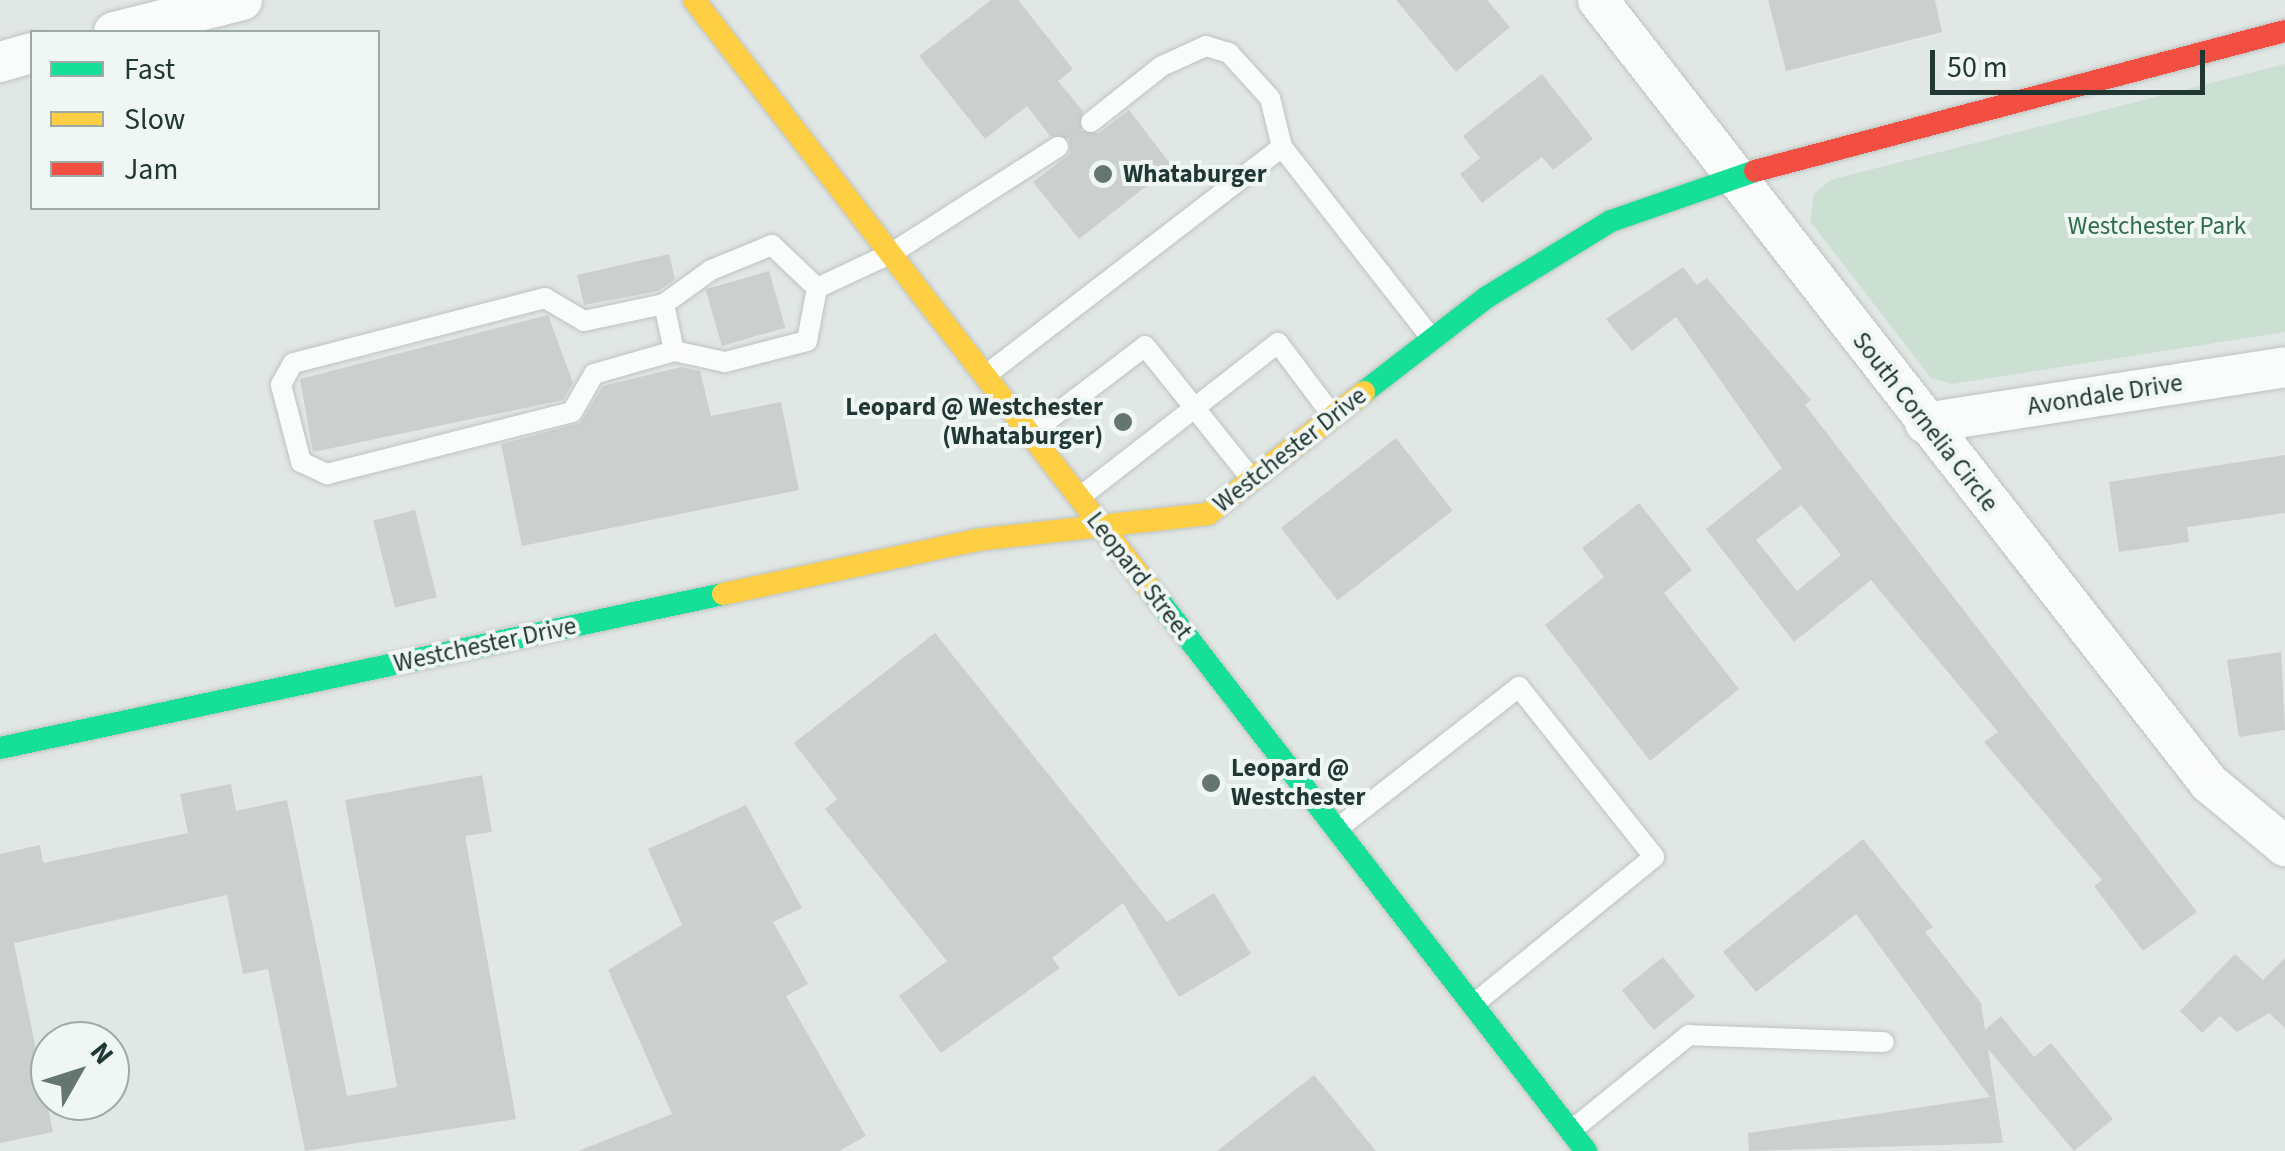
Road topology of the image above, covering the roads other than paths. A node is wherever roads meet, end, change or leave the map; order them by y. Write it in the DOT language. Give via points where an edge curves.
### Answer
graph roads {
  1 [pos="242,0"];
  2 [pos="694,0"];
  3 [pos="1598,0"];
  4 [pos="122,30"];
  5 [pos="2285,31"];
  6 [pos="30,54"];
  7 [pos="0,62"];
  8 [pos="1092,122"];
  9 [pos="1282,146"];
  10 [pos="1058,147"];
  11 [pos="1736,176"];
  12 [pos="892,253"];
  13 [pos="818,288"];
  14 [pos="664,304"];
  15 [pos="1432,340"];
  16 [pos="674,351"];
  17 [pos="2285,368"];
  18 [pos="984,376"];
  19 [pos="1195,410"];
  20 [pos="1334,416"];
  21 [pos="1926,423"];
  22 [pos="1029,435"];
  23 [pos="1252,479"];
  24 [pos="1079,498"];
  25 [pos="1104,530"];
  26 [pos="0,748"];
  27 [pos="1336,830"];
  28 [pos="2274,840"];
  29 [pos="1472,1005"];
  30 [pos="1884,1042"];
  31 [pos="1571,1132"];
  32 [pos="1586,1151"];
  1 -- 4 [label="street"];
  2 -- 12 [label="street, Leopard Street"];
  3 -- 11 [label="street, South Cornelia Circle"];
  5 -- 11 [label="street, Westchester Drive"];
  6 -- 7 [label="street"];
  8 -- 9 [label="lane" via="1162,66 1206,46 1229,53 1270,98"];
  9 -- 15 [label="lane"];
  9 -- 18 [label="lane"];
  10 -- 12 [label="lane"];
  11 -- 15 [label="street, Westchester Drive" via="1611,221"];
  11 -- 21 [label="street, South Cornelia Circle"];
  12 -- 13 [label="lane"];
  12 -- 18 [label="street, Leopard Street"];
  13 -- 14 [label="lane" via="772,245 712,270"];
  13 -- 16 [label="lane" via="806,342 724,362"];
  14 -- 16 [label="lane"];
  14 -- 16 [label="lane" via="584,320 544,298 293,363 280,386 300,462 327,474 572,412 594,374"];
  15 -- 20 [label="street, Westchester Drive"];
  17 -- 21 [label="street, Avondale Drive"];
  18 -- 22 [label="street, Leopard Street"];
  19 -- 20 [label="lane" via="1278,343"];
  19 -- 22 [label="lane" via="1145,346"];
  19 -- 23 [label="lane"];
  19 -- 24 [label="lane"];
  20 -- 23 [label="street, Westchester Drive"];
  21 -- 28 [label="street, South Cornelia Circle" via="2209,783"];
  22 -- 24 [label="street, Leopard Street"];
  23 -- 25 [label="street, Westchester Drive" via="1208,514"];
  24 -- 25 [label="street, Leopard Street"];
  25 -- 26 [label="street, Westchester Drive" via="976,540"];
  25 -- 27 [label="street, Leopard Street"];
  27 -- 29 [label="street, Leopard Street"];
  27 -- 29 [label="lane" via="1519,687 1654,857"];
  29 -- 31 [label="street, Leopard Street"];
  30 -- 31 [label="lane" via="1689,1035"];
  31 -- 32 [label="street, Leopard Street"];
}
